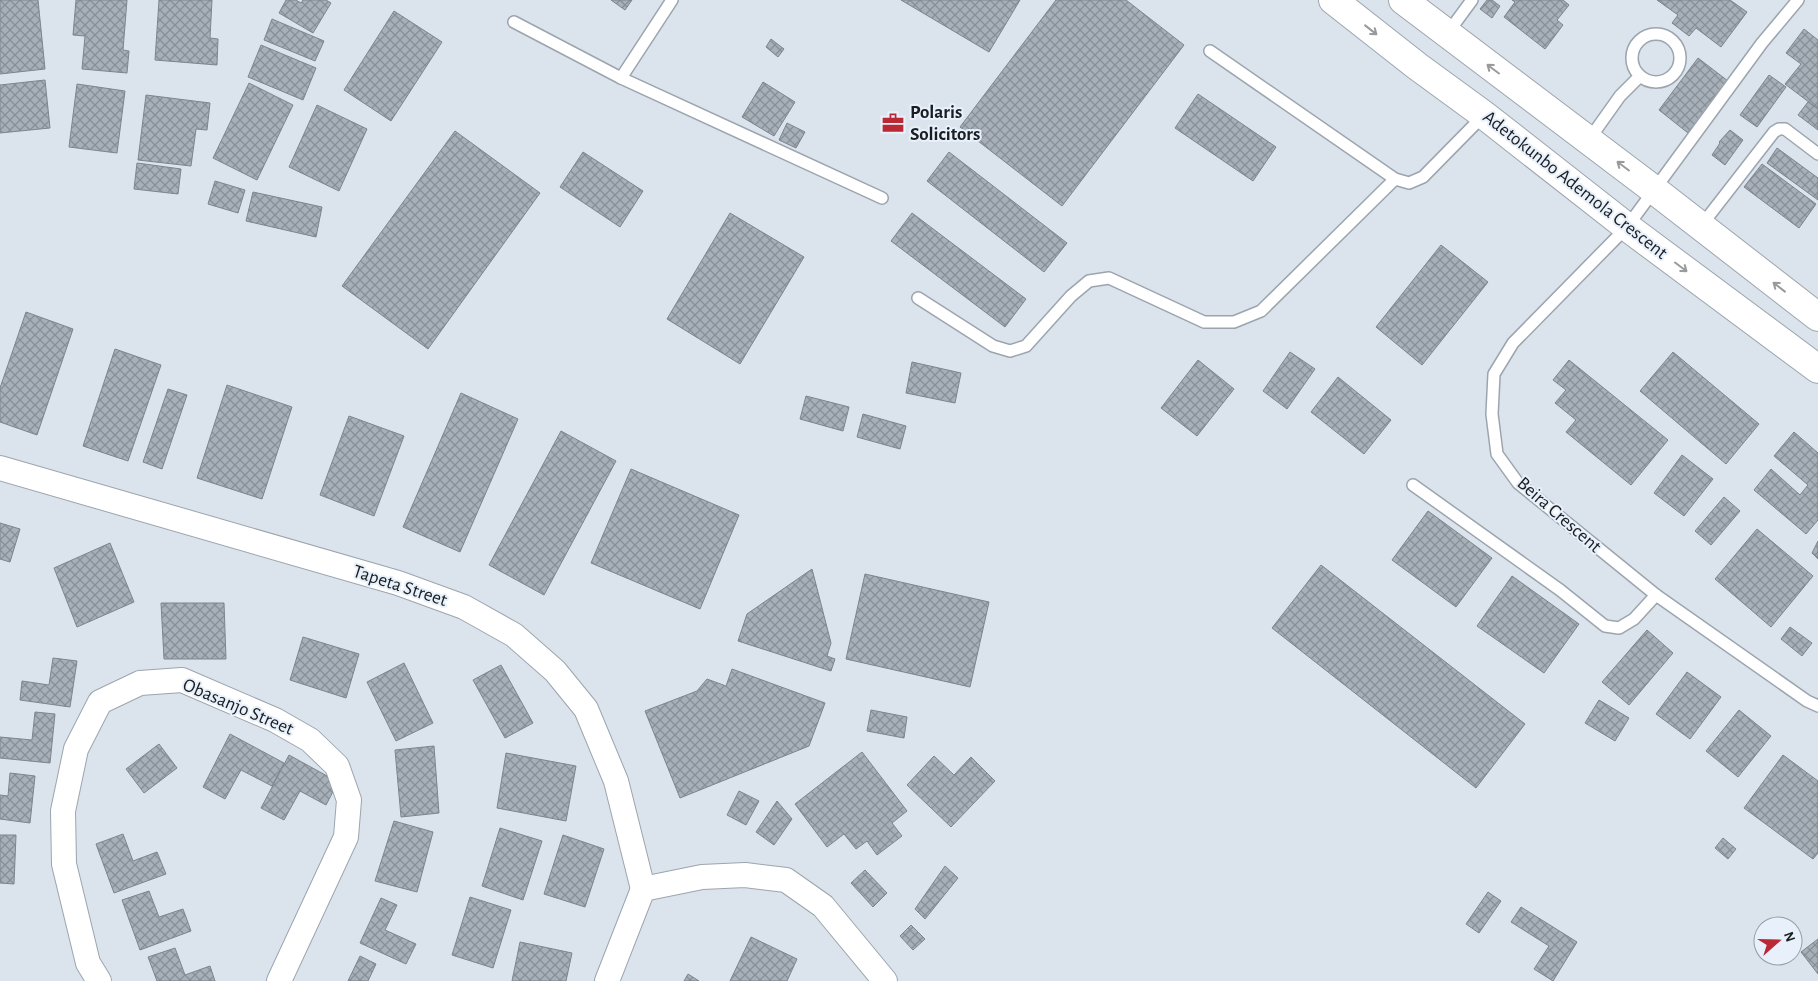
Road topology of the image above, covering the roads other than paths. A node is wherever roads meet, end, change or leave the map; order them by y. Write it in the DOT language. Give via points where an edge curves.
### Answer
graph roads {
  1 [pos="672,0"];
  2 [pos="1333,0"];
  3 [pos="1403,0"];
  4 [pos="1472,0"];
  5 [pos="1798,0"];
  6 [pos="514,22"];
  7 [pos="1447,34"];
  8 [pos="1210,51"];
  9 [pos="1640,76"];
  10 [pos="621,78"];
  11 [pos="1484,115"];
  12 [pos="1588,140"];
  13 [pos="1818,154"];
  14 [pos="1395,180"];
  15 [pos="1654,189"];
  16 [pos="882,198"];
  17 [pos="1701,226"];
  18 [pos="1627,227"];
  19 [pos="918,298"];
  20 [pos="1818,317"];
  21 [pos="1818,368"];
  22 [pos="0,468"];
  23 [pos="1413,485"];
  24 [pos="1656,595"];
  25 [pos="1818,706"];
  26 [pos="643,889"];
  27 [pos="99,981"];
  28 [pos="279,981"];
  29 [pos="607,981"];
  30 [pos="885,981"];
  1 -- 10 [label="lane"];
  2 -- 11 [label="main road, Adetokunbo Ademola Crescent, one-way"];
  3 -- 7 [label="main road"];
  4 -- 7 [label="lane"];
  5 -- 15 [label="lane, Beira Crescent"];
  6 -- 10 [label="lane"];
  12 -- 7 [label="main road, one-way"];
  8 -- 14 [label="lane"];
  9 -- 9 [label="lane" via="1651,82 1664,82 1674,75 1680,63 1680,50 1673,39 1662,33 1649,34 1638,41 1632,52 1633,65"];
  9 -- 12 [label="lane" via="1620,96"];
  10 -- 16 [label="lane"];
  11 -- 14 [label="lane" via="1423,177 1409,183"];
  11 -- 18 [label="main road, Adetokunbo Ademola Crescent"];
  15 -- 12 [label="main road, one-way"];
  13 -- 17 [label="lane" via="1785,129 1774,132"];
  14 -- 19 [label="lane" via="1261,311 1234,322 1204,322 1109,278 1089,281 1026,346 1010,351 993,346"];
  15 -- 17 [label="main road"];
  15 -- 18 [label="lane, Beira Crescent"];
  20 -- 17 [label="main road, one-way"];
  18 -- 21 [label="main road, Adetokunbo Ademola Crescent, one-way"];
  18 -- 24 [label="lane, Beira Crescent" via="1513,344 1494,374 1492,414 1497,454 1518,483"];
  22 -- 26 [label="street, Tapeta Street" via="398,583 464,607 514,635 555,671 586,709 616,781"];
  23 -- 24 [label="lane" via="1605,626 1619,628 1634,619"];
  24 -- 25 [label="lane, Beira Crescent"];
  26 -- 29 [label="street"];
  26 -- 30 [label="street" via="702,877 745,875 786,880 823,906"];
  27 -- 28 [label="street, Obasanjo Street" via="88,963 64,864 63,811 76,749 100,702 140,683 182,680 274,720 310,740 337,766 349,800 346,837"];
}
